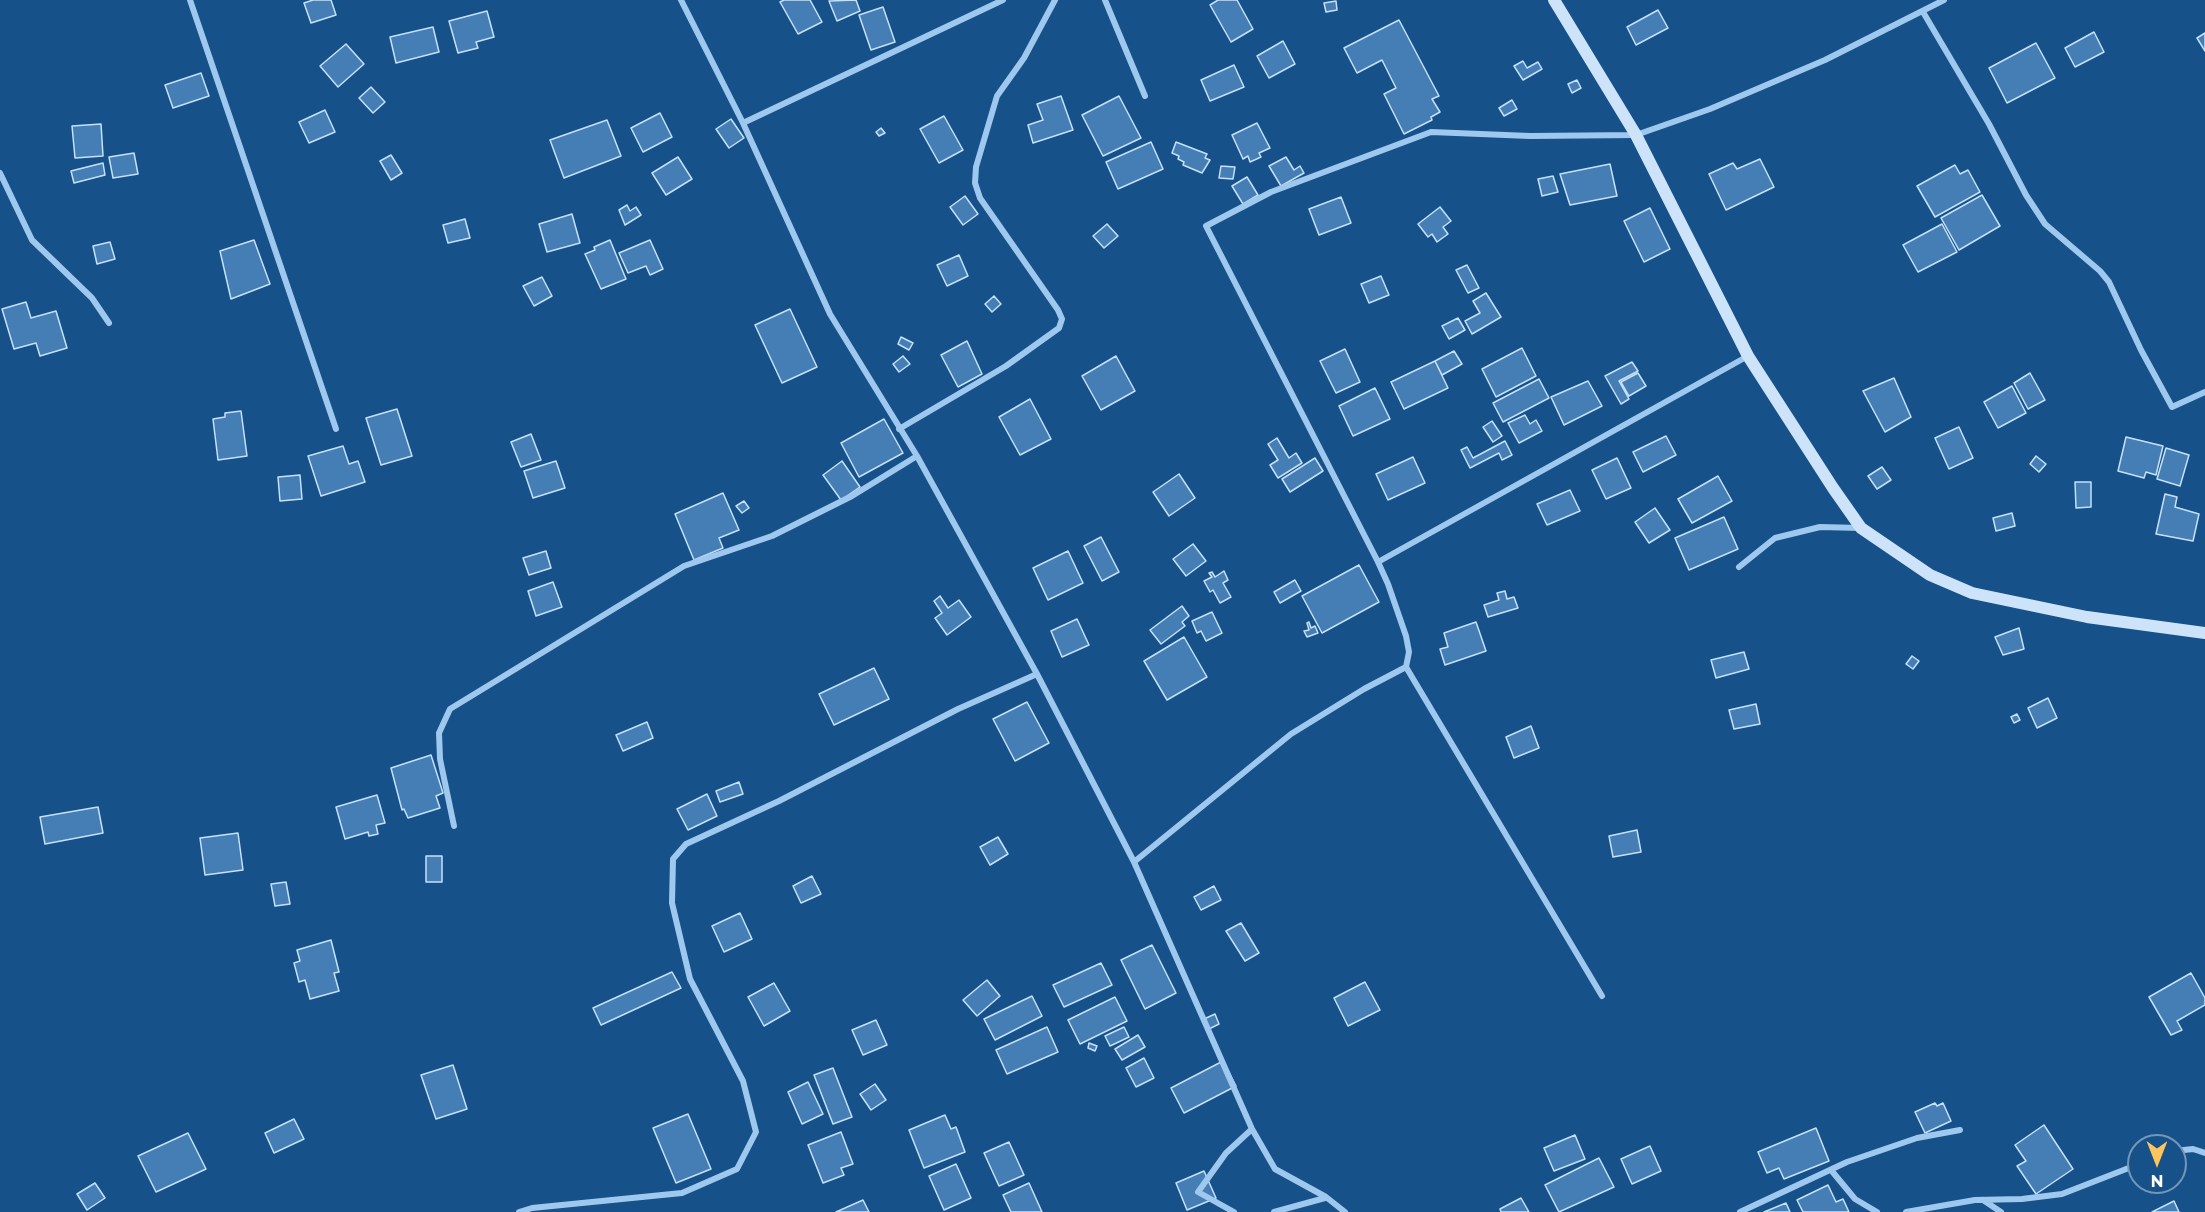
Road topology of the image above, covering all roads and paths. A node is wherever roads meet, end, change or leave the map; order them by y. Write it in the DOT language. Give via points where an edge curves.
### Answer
graph roads {
  1 [pos="190,0"];
  2 [pos="681,0"];
  3 [pos="1003,0"];
  4 [pos="1055,0"];
  5 [pos="1105,0"];
  6 [pos="1554,0"];
  7 [pos="1944,0"];
  8 [pos="1923,12"];
  9 [pos="1145,96"];
  10 [pos="743,123"];
  11 [pos="1636,135"];
  12 [pos="0,173"];
  13 [pos="109,323"];
  14 [pos="1748,357"];
  15 [pos="2205,392"];
  16 [pos="336,429"];
  17 [pos="899,429"];
  18 [pos="917,456"];
  19 [pos="1861,528"];
  20 [pos="1378,562"];
  21 [pos="1739,567"];
  22 [pos="2205,633"];
  23 [pos="1406,667"];
  24 [pos="1037,674"];
  25 [pos="454,826"];
  26 [pos="1134,862"];
  27 [pos="1602,996"];
  28 [pos="1252,1129"];
  29 [pos="1960,1130"];
  30 [pos="2187,1150"];
  31 [pos="2205,1153"];
  32 [pos="2127,1169"];
  33 [pos="1831,1170"];
  34 [pos="1326,1197"];
  35 [pos="1983,1200"];
  36 [pos="519,1212"];
  37 [pos="1234,1212"];
  38 [pos="1274,1212"];
  39 [pos="1345,1212"];
  40 [pos="1740,1212"];
  41 [pos="1877,1212"];
  42 [pos="1906,1212"];
  43 [pos="2001,1212"];
  1 -- 16 [label="street"];
  2 -- 10 [label="street"];
  3 -- 10 [label="street"];
  4 -- 17 [label="street" via="1024,58 997,96 975,168 975,183 980,198 1058,310 1062,319 1059,328 1006,366"];
  5 -- 9 [label="street"];
  6 -- 11 [label="main road"];
  7 -- 8 [label="street"];
  8 -- 11 [label="street" via="1814,65"];
  8 -- 15 [label="street" via="1989,124 2025,195 2045,224 2109,282 2172,407"];
  10 -- 17 [label="street" via="830,314"];
  11 -- 14 [label="main road"];
  11 -- 20 [label="street" via="1431,132 1271,192 1206,226"];
  12 -- 13 [label="street" via="32,240 92,298"];
  14 -- 19 [label="main road"];
  14 -- 20 [label="street"];
  17 -- 18 [label="street"];
  18 -- 24 [label="street"];
  18 -- 25 [label="street" via="852,496 772,536 684,566 450,709 439,733 440,759"];
  19 -- 21 [label="street" via="1797,531 1776,538"];
  19 -- 22 [label="main road" via="1930,575 1972,593 2087,617"];
  20 -- 23 [label="street" via="1406,636"];
  23 -- 26 [label="street" via="1291,734"];
  23 -- 27 [label="street"];
  24 -- 26 [label="street"];
  24 -- 36 [label="street" via="686,844 674,859 672,903 690,979 743,1081 756,1132 737,1170 682,1193"];
  26 -- 28 [label="street"];
  28 -- 34 [label="street" via="1275,1170"];
  28 -- 37 [label="street" via="1226,1153 1198,1192"];
  29 -- 33 [label="street" via="1917,1138"];
  30 -- 31 [label="street"];
  32 -- 35 [label="street" via="2062,1194"];
  33 -- 40 [label="street"];
  33 -- 41 [label="street" via="1856,1200"];
  34 -- 38 [label="street"];
  34 -- 39 [label="street"];
  35 -- 42 [label="street"];
  35 -- 43 [label="street"];
}
